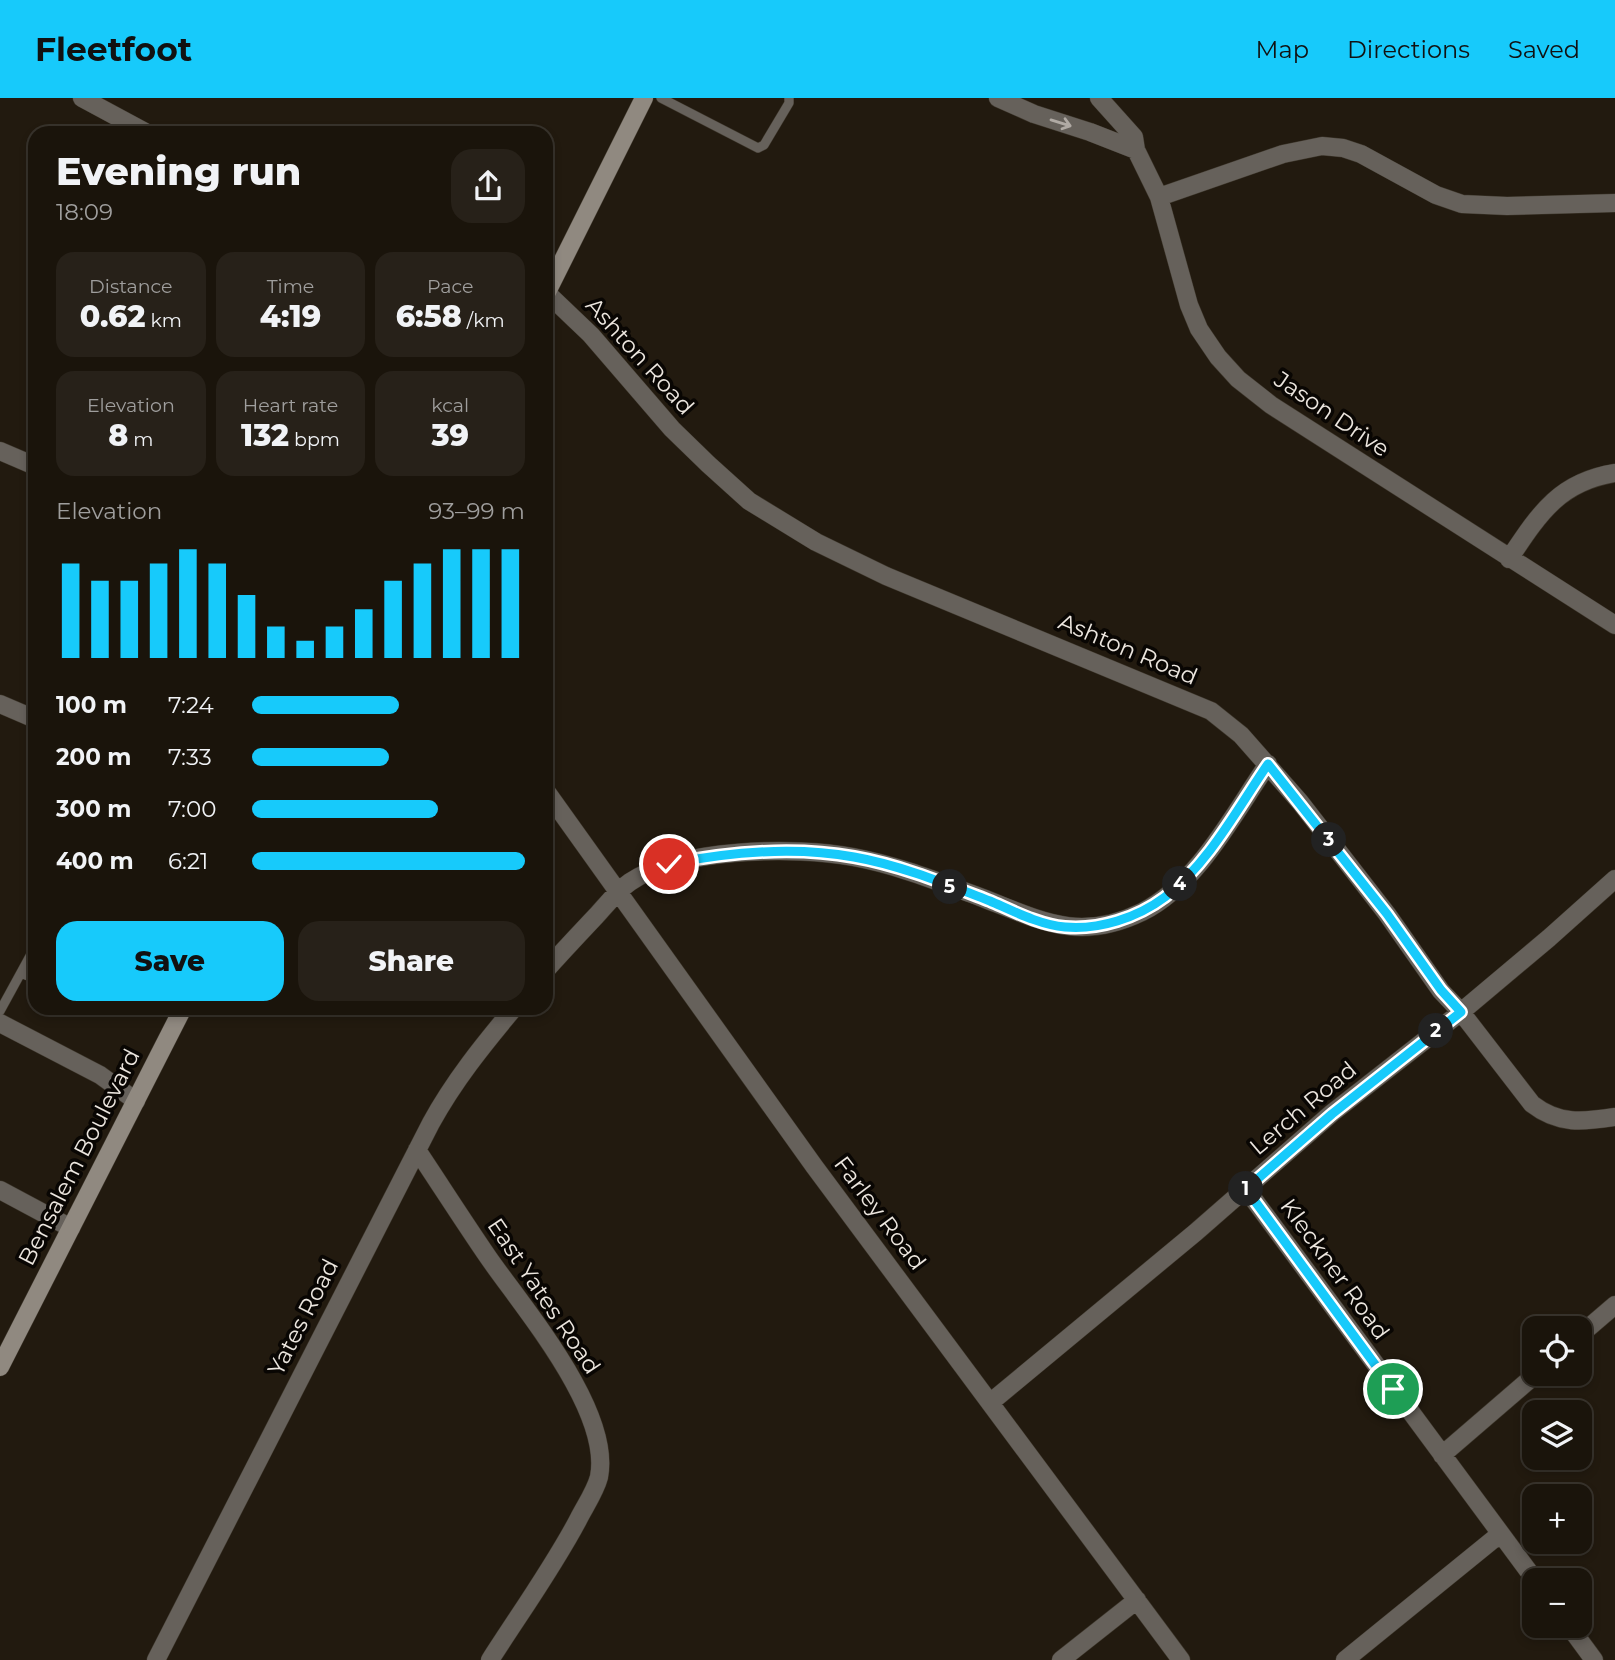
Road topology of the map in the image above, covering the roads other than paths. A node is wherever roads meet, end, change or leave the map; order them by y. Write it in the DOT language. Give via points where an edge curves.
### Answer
graph roads {
  1 [pos="82,98"];
  2 [pos="645,98"];
  3 [pos="661,98"];
  4 [pos="789,98"];
  5 [pos="998,98"];
  6 [pos="1099,98"];
  7 [pos="134,126"];
  8 [pos="1136,150"];
  9 [pos="1158,197"];
  10 [pos="1615,203"];
  11 [pos="553,280"];
  12 [pos="553,300"];
  13 [pos="0,452"];
  14 [pos="28,463"];
  15 [pos="1615,473"];
  16 [pos="1509,559"];
  17 [pos="1615,625"];
  18 [pos="0,704"];
  19 [pos="28,716"];
  20 [pos="1268,764"];
  21 [pos="553,801"];
  22 [pos="1615,879"];
  23 [pos="618,892"];
  24 [pos="28,960"];
  25 [pos="553,962"];
  26 [pos="21,973"];
  27 [pos="28,976"];
  28 [pos="0,1012"];
  29 [pos="1461,1012"];
  30 [pos="179,1015"];
  31 [pos="508,1015"];
  32 [pos="0,1023"];
  33 [pos="136,1101"];
  34 [pos="1615,1117"];
  35 [pos="417,1150"];
  36 [pos="1246,1189"];
  37 [pos="0,1190"];
  38 [pos="71,1228"];
  39 [pos="1615,1305"];
  40 [pos="1592,1325"];
  41 [pos="0,1367"];
  42 [pos="1522,1386"];
  43 [pos="991,1402"];
  44 [pos="1442,1455"];
  45 [pos="1500,1534"];
  46 [pos="1526,1568"];
  47 [pos="1138,1600"];
  48 [pos="1578,1638"];
  49 [pos="156,1660"];
  50 [pos="490,1660"];
  51 [pos="1060,1660"];
  52 [pos="1181,1660"];
  53 [pos="1345,1660"];
  54 [pos="1594,1660"];
  1 -- 7 [label="street"];
  2 -- 11 [label="main road"];
  3 -- 4 [label="lane" via="758,148 764,145"];
  5 -- 8 [label="street, one-way"];
  6 -- 8 [label="street, Jason Drive" via="1134,137"];
  8 -- 9 [label="street, Jason Drive"];
  9 -- 10 [label="street" via="1283,154 1322,146 1361,154 1461,204"];
  9 -- 16 [label="street, Jason Drive" via="1199,329 1238,379"];
  12 -- 20 [label="street, Ashton Road" via="592,335 672,429 749,500 816,542 886,576 1211,711"];
  13 -- 14 [label="street"];
  15 -- 16 [label="street" via="1580,482 1561,493"];
  16 -- 17 [label="street, Jason Drive"];
  18 -- 19 [label="street"];
  20 -- 23 [label="street" via="1182,882 1144,911 1101,925 1052,925 899,868 829,853 739,853 701,858 649,872"];
  20 -- 29 [label="street, Ashton Road"];
  21 -- 23 [label="street, Farley Road"];
  22 -- 29 [label="street, Lerch Road"];
  23 -- 25 [label="street"];
  23 -- 43 [label="street, Farley Road" via="814,1166"];
  24 -- 26 [label="lane"];
  26 -- 27 [label="lane"];
  26 -- 28 [label="lane"];
  29 -- 34 [label="street, Ashton Road" via="1532,1104 1545,1114 1579,1121"];
  29 -- 36 [label="street, Lerch Road"];
  30 -- 33 [label="main road, Bensalem Boulevard"];
  31 -- 35 [label="street, Yates Road" via="447,1094"];
  32 -- 33 [label="street" via="100,1075"];
  33 -- 38 [label="main road, Bensalem Boulevard"];
  35 -- 49 [label="street, Yates Road"];
  35 -- 50 [label="street, East Yates Road" via="563,1364 584,1402 600,1465 596,1487 564,1546"];
  36 -- 43 [label="street, Lerch Road"];
  36 -- 44 [label="street, Kleckner Road"];
  37 -- 38 [label="street"];
  38 -- 41 [label="main road, Bensalem Boulevard"];
  39 -- 40 [label="street"];
  42 -- 44 [label="street"];
  43 -- 47 [label="street, Farley Road"];
  44 -- 45 [label="street, Kleckner Road"];
  45 -- 46 [label="street, Kleckner Road"];
  45 -- 53 [label="street"];
  47 -- 51 [label="street"];
  47 -- 52 [label="street, Farley Road"];
  48 -- 54 [label="street"];
}
